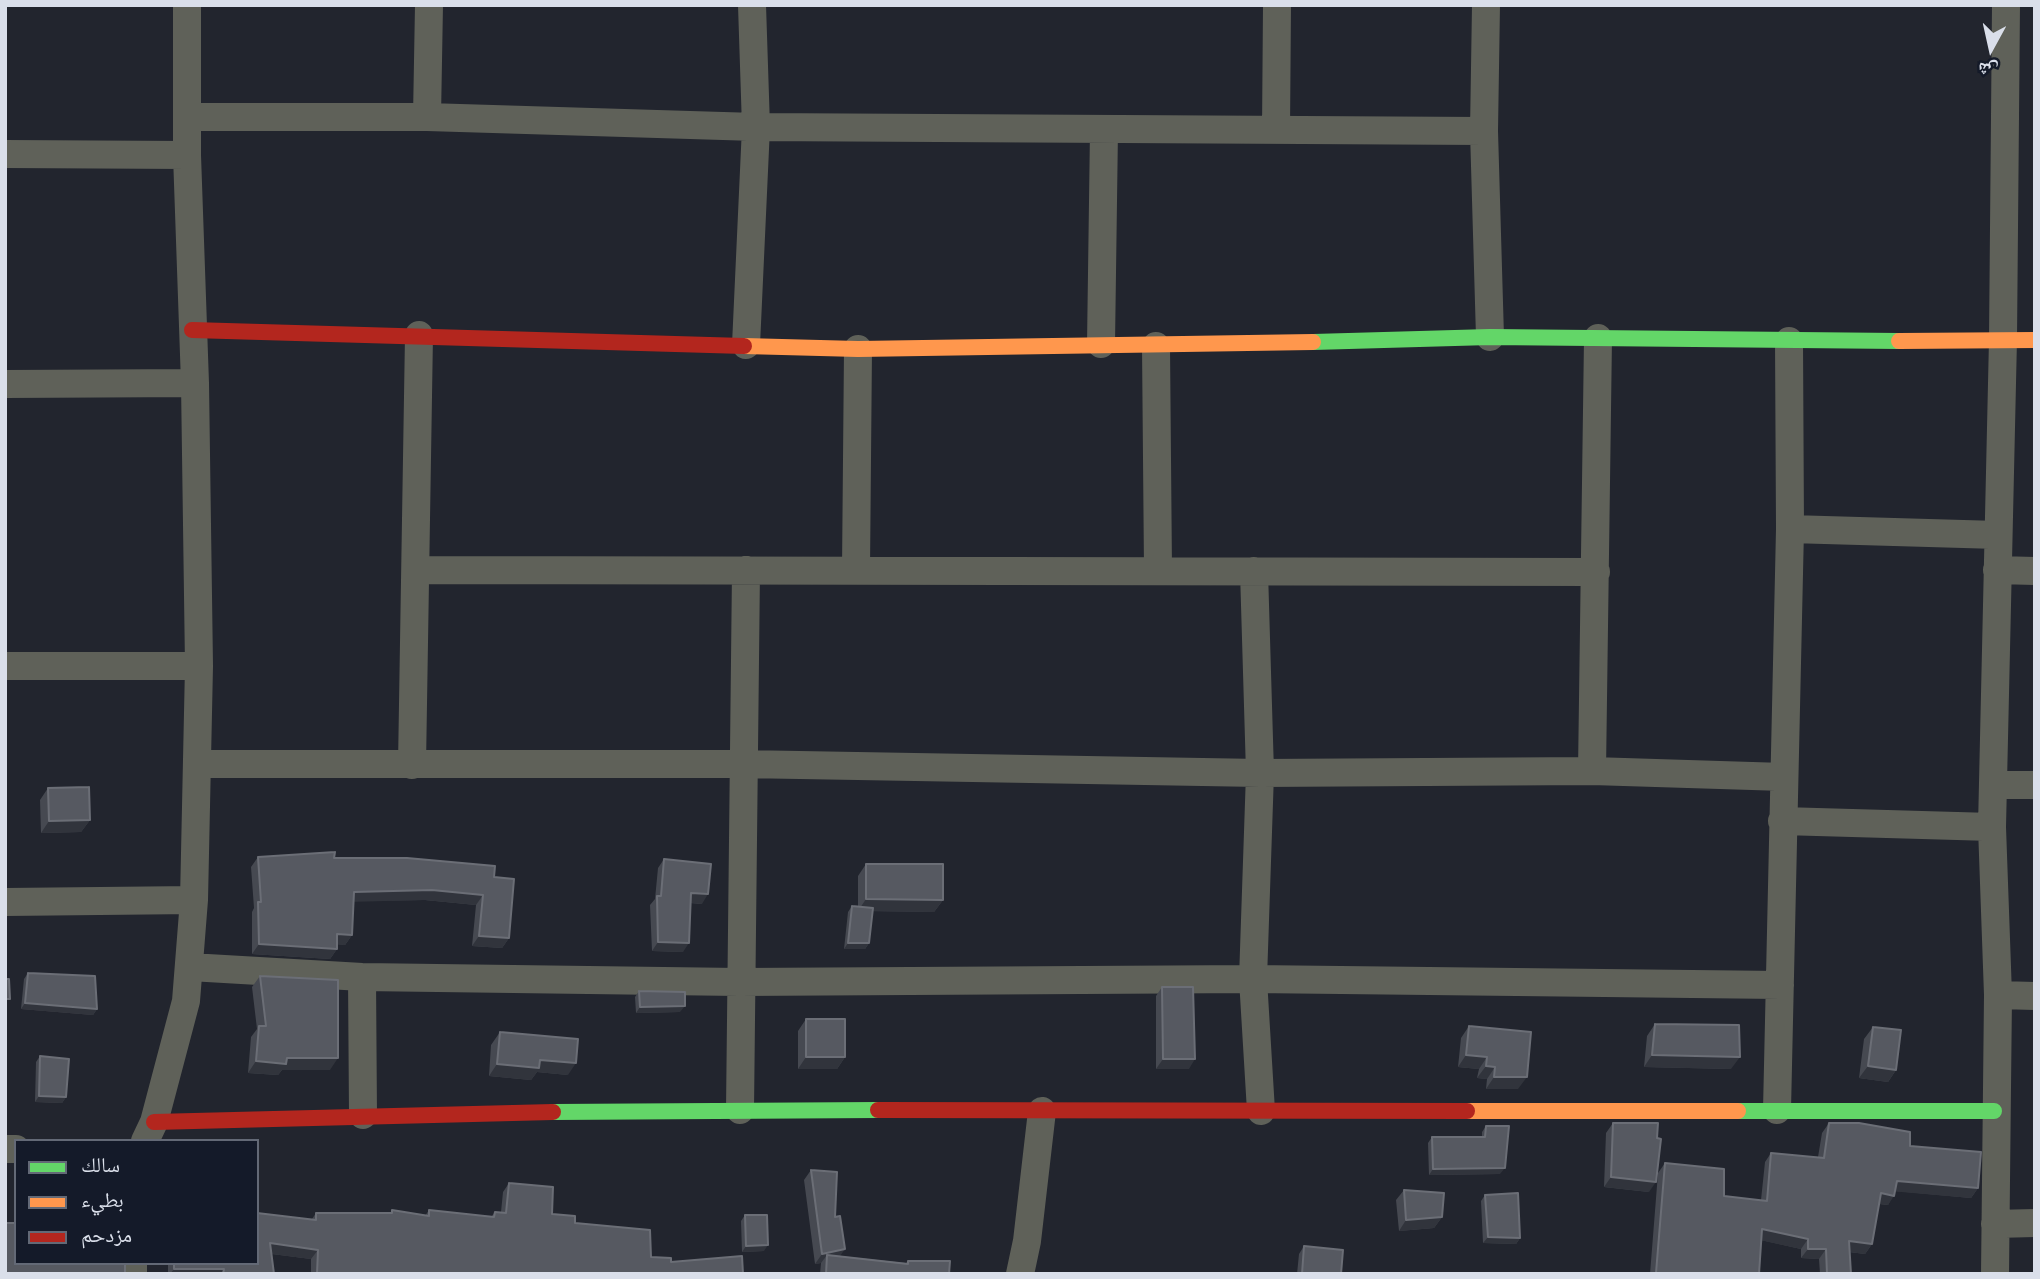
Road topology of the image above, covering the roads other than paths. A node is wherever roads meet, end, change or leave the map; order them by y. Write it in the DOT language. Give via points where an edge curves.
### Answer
graph roads {
  1 [pos="187,5"];
  2 [pos="429,5"];
  3 [pos="752,5"];
  4 [pos="1277,5"];
  5 [pos="1486,5"];
  6 [pos="2006,5"];
  7 [pos="187,117"];
  8 [pos="428,117"];
  9 [pos="756,127"];
  10 [pos="1104,130"];
  11 [pos="1276,130"];
  12 [pos="1484,131"];
  13 [pos="5,154"];
  14 [pos="187,155"];
  15 [pos="192,330"];
  16 [pos="419,335"];
  17 [pos="1490,337"];
  18 [pos="1598,338"];
  19 [pos="2003,339"];
  20 [pos="2035,340"];
  21 [pos="1789,341"];
  22 [pos="1101,344"];
  23 [pos="746,345"];
  24 [pos="1157,346"];
  25 [pos="858,349"];
  26 [pos="195,383"];
  27 [pos="5,384"];
  28 [pos="1790,529"];
  29 [pos="1998,535"];
  30 [pos="856,569"];
  31 [pos="417,570"];
  32 [pos="746,570"];
  33 [pos="1158,570"];
  34 [pos="1997,570"];
  35 [pos="1254,571"];
  36 [pos="2035,571"];
  37 [pos="1596,572"];
  38 [pos="5,666"];
  39 [pos="200,666"];
  40 [pos="198,764"];
  41 [pos="742,764"];
  42 [pos="412,765"];
  43 [pos="1592,771"];
  44 [pos="1260,773"];
  45 [pos="1784,777"];
  46 [pos="1993,785"];
  47 [pos="2035,785"];
  48 [pos="1782,821"];
  49 [pos="1992,827"];
  50 [pos="194,900"];
  51 [pos="5,902"];
  52 [pos="190,967"];
  53 [pos="362,977"];
  54 [pos="1253,979"];
  55 [pos="739,982"];
  56 [pos="1780,985"];
  57 [pos="1998,995"];
  58 [pos="2035,996"];
  59 [pos="740,1110"];
  60 [pos="1777,1110"];
  61 [pos="1042,1111"];
  62 [pos="1261,1111"];
  63 [pos="1994,1111"];
  64 [pos="363,1115"];
  65 [pos="149,1132"];
  66 [pos="2035,1223"];
  67 [pos="1995,1224"];
  68 [pos="1020,1274"];
  69 [pos="1995,1274"];
  1 -- 7 [label="street"];
  2 -- 8 [label="street"];
  3 -- 9 [label="street"];
  4 -- 11 [label="street"];
  5 -- 12 [label="street"];
  6 -- 19 [label="street"];
  7 -- 8 [label="street"];
  7 -- 14 [label="street"];
  8 -- 9 [label="street"];
  9 -- 10 [label="street"];
  9 -- 23 [label="street"];
  10 -- 11 [label="street"];
  10 -- 22 [label="street"];
  11 -- 12 [label="street"];
  12 -- 17 [label="street"];
  13 -- 14 [label="street"];
  14 -- 15 [label="street"];
  15 -- 16 [label="street"];
  15 -- 26 [label="street"];
  16 -- 23 [label="street"];
  16 -- 31 [label="street"];
  17 -- 18 [label="street"];
  17 -- 24 [label="street"];
  18 -- 21 [label="street"];
  18 -- 37 [label="street"];
  19 -- 20 [label="street"];
  19 -- 21 [label="street"];
  19 -- 29 [label="street"];
  21 -- 28 [label="street"];
  22 -- 24 [label="street"];
  22 -- 25 [label="street"];
  23 -- 25 [label="street"];
  24 -- 33 [label="street"];
  25 -- 30 [label="street"];
  26 -- 27 [label="street"];
  26 -- 39 [label="street"];
  28 -- 29 [label="street"];
  28 -- 45 [label="street"];
  29 -- 34 [label="street"];
  30 -- 32 [label="street"];
  30 -- 33 [label="street"];
  31 -- 32 [label="street"];
  31 -- 42 [label="street"];
  32 -- 41 [label="street"];
  33 -- 35 [label="street"];
  34 -- 36 [label="street"];
  34 -- 46 [label="street"];
  35 -- 37 [label="street"];
  35 -- 44 [label="street"];
  37 -- 43 [label="street"];
  38 -- 39 [label="street"];
  39 -- 40 [label="street"];
  40 -- 42 [label="street"];
  40 -- 50 [label="street"];
  41 -- 42 [label="street"];
  41 -- 44 [label="street"];
  41 -- 55 [label="street"];
  43 -- 44 [label="street"];
  43 -- 45 [label="street"];
  44 -- 54 [label="street"];
  45 -- 48 [label="street"];
  46 -- 47 [label="street"];
  46 -- 49 [label="street"];
  48 -- 49 [label="street"];
  48 -- 56 [label="street"];
  49 -- 57 [label="street"];
  50 -- 51 [label="street"];
  50 -- 52 [label="street"];
  52 -- 53 [label="street"];
  52 -- 65 [label="street" via="186,1002"];
  53 -- 55 [label="street"];
  53 -- 64 [label="street"];
  54 -- 55 [label="street"];
  54 -- 56 [label="street"];
  54 -- 62 [label="street"];
  55 -- 59 [label="street"];
  56 -- 60 [label="street"];
  57 -- 58 [label="street"];
  57 -- 63 [label="street"];
  59 -- 61 [label="street"];
  59 -- 64 [label="street"];
  60 -- 62 [label="street"];
  60 -- 63 [label="street"];
  61 -- 62 [label="street"];
  61 -- 68 [label="street"];
  63 -- 67 [label="street"];
  64 -- 65 [label="street"];
  66 -- 67 [label="street"];
  67 -- 69 [label="street"];
}
